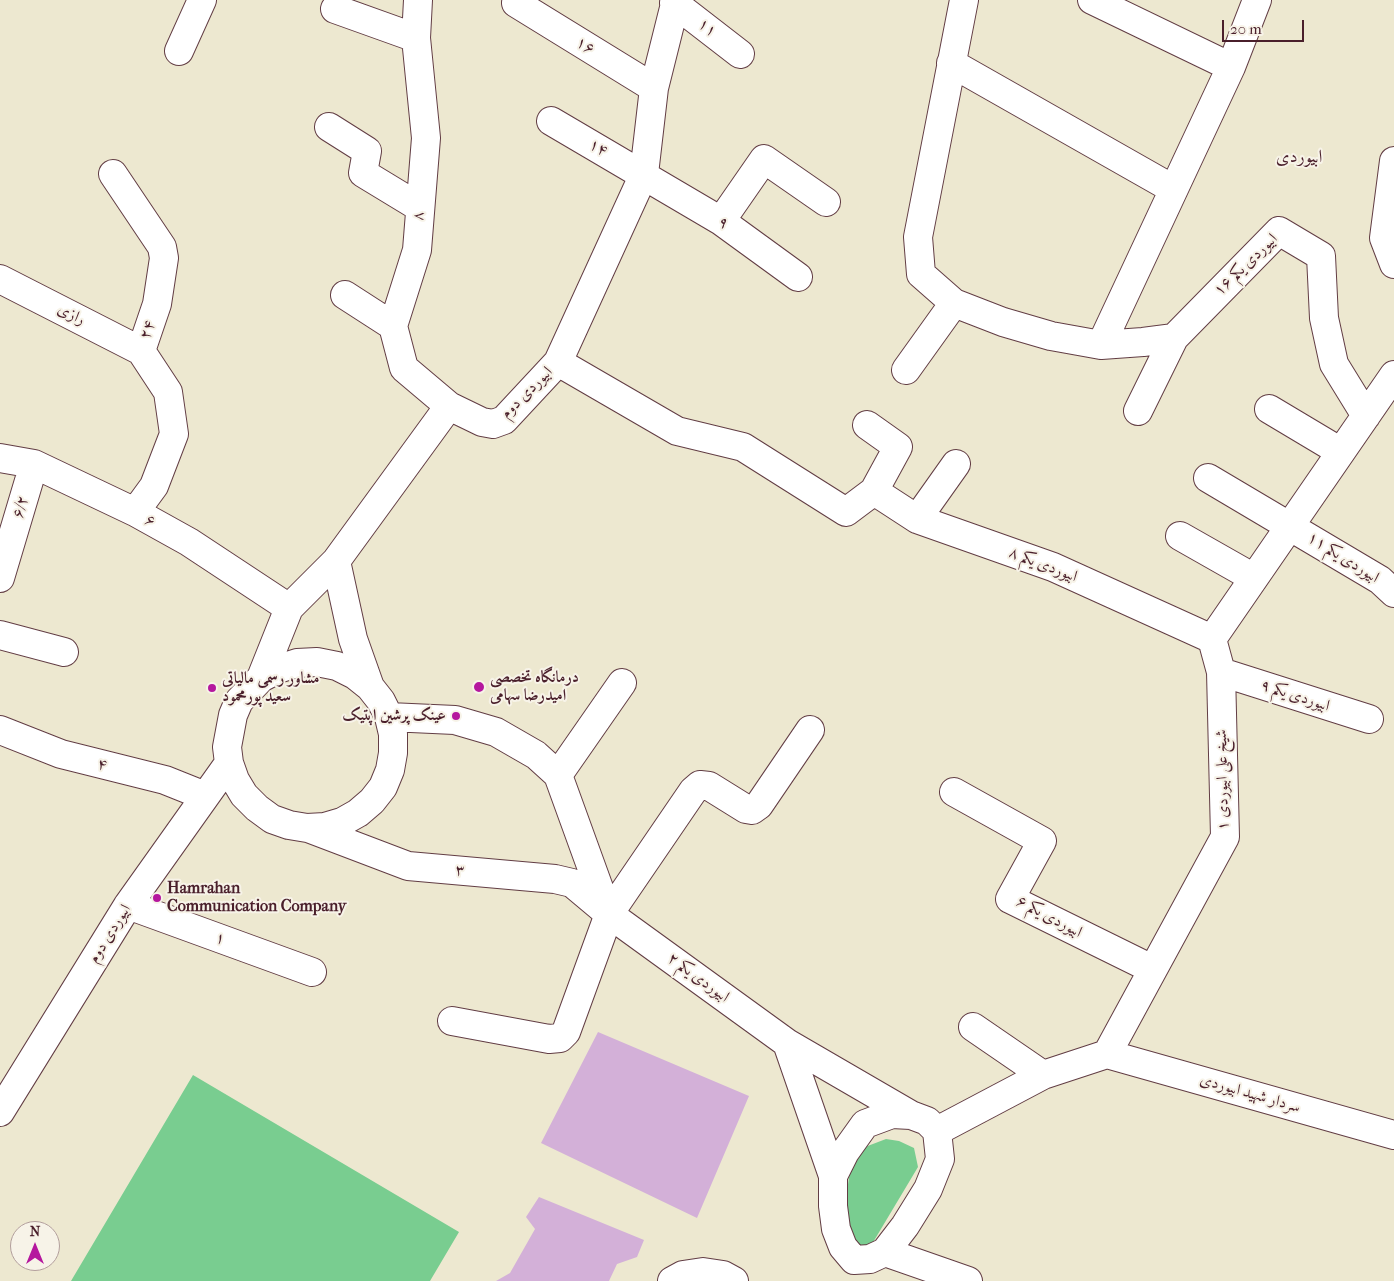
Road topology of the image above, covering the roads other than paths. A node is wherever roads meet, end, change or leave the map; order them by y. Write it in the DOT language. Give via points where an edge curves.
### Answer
graph roads {
  1 [pos="202,0"];
  2 [pos="418,0"];
  3 [pos="964,0"];
  4 [pos="1092,0"];
  5 [pos="1257,0"];
  6 [pos="675,1"];
  7 [pos="516,4"];
  8 [pos="335,9"];
  9 [pos="416,38"];
  10 [pos="179,51"];
  11 [pos="740,54"];
  12 [pos="951,63"];
  13 [pos="1231,67"];
  14 [pos="654,88"];
  15 [pos="551,121"];
  16 [pos="329,127"];
  17 [pos="1394,161"];
  18 [pos="113,174"];
  19 [pos="644,174"];
  20 [pos="1173,189"];
  21 [pos="826,202"];
  22 [pos="420,207"];
  23 [pos="721,221"];
  24 [pos="1394,264"];
  25 [pos="798,277"];
  26 [pos="0,279"];
  27 [pos="345,295"];
  28 [pos="954,303"];
  29 [pos="393,326"];
  30 [pos="1174,338"];
  31 [pos="1102,345"];
  32 [pos="141,351"];
  33 [pos="558,362"];
  34 [pos="906,370"];
  35 [pos="1394,375"];
  36 [pos="449,406"];
  37 [pos="1269,409"];
  38 [pos="1138,411"];
  39 [pos="1366,416"];
  40 [pos="866,425"];
  41 [pos="1341,452"];
  42 [pos="0,458"];
  43 [pos="34,464"];
  44 [pos="956,464"];
  45 [pos="1208,478"];
  46 [pos="874,491"];
  47 [pos="135,512"];
  48 [pos="917,519"];
  49 [pos="1291,525"];
  50 [pos="1180,536"];
  51 [pos="336,561"];
  52 [pos="0,578"];
  53 [pos="1254,578"];
  54 [pos="1394,593"];
  55 [pos="289,608"];
  56 [pos="0,635"];
  57 [pos="1212,639"];
  58 [pos="64,652"];
  59 [pos="1221,672"];
  60 [pos="261,678"];
  61 [pos="622,683"];
  62 [pos="370,687"];
  63 [pos="389,717"];
  64 [pos="1369,719"];
  65 [pos="0,730"];
  66 [pos="810,730"];
  67 [pos="225,768"];
  68 [pos="558,775"];
  69 [pos="954,792"];
  70 [pos="205,796"];
  71 [pos="307,828"];
  72 [pos="128,905"];
  73 [pos="609,914"];
  74 [pos="1152,969"];
  75 [pos="312,972"];
  76 [pos="452,1021"];
  77 [pos="973,1027"];
  78 [pos="787,1042"];
  79 [pos="1107,1054"];
  80 [pos="1043,1075"];
  81 [pos="0,1112"];
  82 [pos="910,1115"];
  83 [pos="936,1131"];
  84 [pos="1394,1135"];
  85 [pos="833,1176"];
  86 [pos="884,1252"];
  87 [pos="851,1270"];
  88 [pos="672,1281"];
  89 [pos="734,1281"];
  90 [pos="968,1281"];
  1 -- 10 [label="street"];
  2 -- 9 [label="street, ۸"];
  3 -- 12 [label="street"];
  4 -- 13 [label="street"];
  5 -- 13 [label="street"];
  6 -- 11 [label="street, ۱۱"];
  6 -- 14 [label="street, ابیوردی دوم"];
  7 -- 14 [label="street, ۱۶"];
  8 -- 9 [label="street"];
  9 -- 22 [label="street, ۸" via="426,138"];
  12 -- 20 [label="street"];
  12 -- 28 [label="street" via="918,237 921,274"];
  13 -- 20 [label="street"];
  14 -- 19 [label="street, ابیوردی دوم"];
  15 -- 19 [label="street, ۱۴"];
  16 -- 22 [label="street" via="367,152 363,173"];
  17 -- 24 [label="street" via="1384,238"];
  18 -- 32 [label="street, ۲۴" via="162,247 164,258 157,304"];
  19 -- 23 [label="street, ۹"];
  19 -- 33 [label="street, ابیوردی دوم"];
  20 -- 31 [label="street"];
  21 -- 23 [label="street" via="764,159"];
  22 -- 29 [label="street, ۸" via="417,250"];
  23 -- 25 [label="street, ۹"];
  26 -- 32 [label="street, رازی"];
  27 -- 29 [label="street"];
  28 -- 31 [label="street" via="1051,336"];
  28 -- 34 [label="street"];
  29 -- 36 [label="street" via="404,368"];
  30 -- 31 [label="street"];
  30 -- 38 [label="street"];
  30 -- 39 [label="street, ۱۶ ابیوردی یکم" via="1279,231 1321,256 1324,318 1334,364"];
  32 -- 47 [label="street, ۲۴" via="168,392 174,434 154,486"];
  33 -- 36 [label="street, ابیوردی دوم" via="504,420 493,424 482,422"];
  33 -- 46 [label="street" via="677,431 743,446 846,512"];
  35 -- 39 [label="street"];
  36 -- 51 [label="street"];
  37 -- 41 [label="street"];
  39 -- 41 [label="street"];
  40 -- 46 [label="street" via="898,447"];
  41 -- 49 [label="street"];
  42 -- 43 [label="street, ۶"];
  43 -- 47 [label="street, ۶"];
  43 -- 52 [label="street, ۶/۲"];
  44 -- 48 [label="street"];
  45 -- 49 [label="street, ۱۱ ابیوردی یکم"];
  46 -- 48 [label="street, ۸ ابیوردی یکم"];
  47 -- 55 [label="street, ۶" via="188,542"];
  48 -- 57 [label="street, ۸ ابیوردی یکم" via="1058,556"];
  49 -- 53 [label="street"];
  49 -- 54 [label="street, ۱۱ ابیوردی یکم" via="1380,580"];
  50 -- 53 [label="street"];
  51 -- 55 [label="street"];
  51 -- 62 [label="street" via="353,639"];
  53 -- 57 [label="street"];
  55 -- 60 [label="street"];
  56 -- 58 [label="street"];
  57 -- 59 [label="street, شیخ علی ابیوردی ۱"];
  59 -- 64 [label="street, ۹ ابیوردی یکم"];
  59 -- 74 [label="street, شیخ علی ابیوردی ۱" via="1225,837"];
  60 -- 62 [label="street" via="297,663 317,662 337,666"];
  60 -- 67 [label="street" via="244,695 232,715"];
  61 -- 68 [label="street"];
  62 -- 63 [label="street"];
  63 -- 68 [label="street" via="455,720 496,732 536,755"];
  63 -- 71 [label="street" via="394,752 383,787 372,801 342,822"];
  65 -- 70 [label="street, ۴" via="61,754 165,780"];
  66 -- 73 [label="street" via="759,805 752,810 709,786 700,785"];
  67 -- 70 [label="street, ابیوردی دوم"];
  67 -- 71 [label="street" via="256,808 280,822"];
  68 -- 73 [label="street"];
  69 -- 74 [label="street, ۶ ابیوردی یکم" via="1042,841 1010,899"];
  70 -- 72 [label="street, ابیوردی دوم"];
  71 -- 73 [label="street, ۳" via="408,866 572,883"];
  72 -- 75 [label="street, ۱"];
  72 -- 81 [label="street, ابیوردی دوم"];
  73 -- 76 [label="street" via="566,1032 560,1038 549,1039"];
  73 -- 78 [label="street, ۲ ابیوردی یکم"];
  74 -- 79 [label="street, شیخ علی ابیوردی ۱"];
  77 -- 80 [label="street"];
  78 -- 82 [label="street, ۲ ابیوردی یکم"];
  78 -- 85 [label="street"];
  79 -- 80 [label="street"];
  79 -- 84 [label="street, سردار شهید ابیوردی"];
  80 -- 83 [label="street"];
  82 -- 83 [label="street, ۲ ابیوردی یکم" via="926,1121"];
  82 -- 85 [label="street" via="892,1114 865,1124 844,1152"];
  83 -- 86 [label="street" via="940,1159 928,1189"];
  85 -- 87 [label="street" via="836,1228"];
  86 -- 87 [label="street"];
  86 -- 90 [label="street"];
  88 -- 89 [label="street" via="683,1275 703,1272 723,1275"];
}
